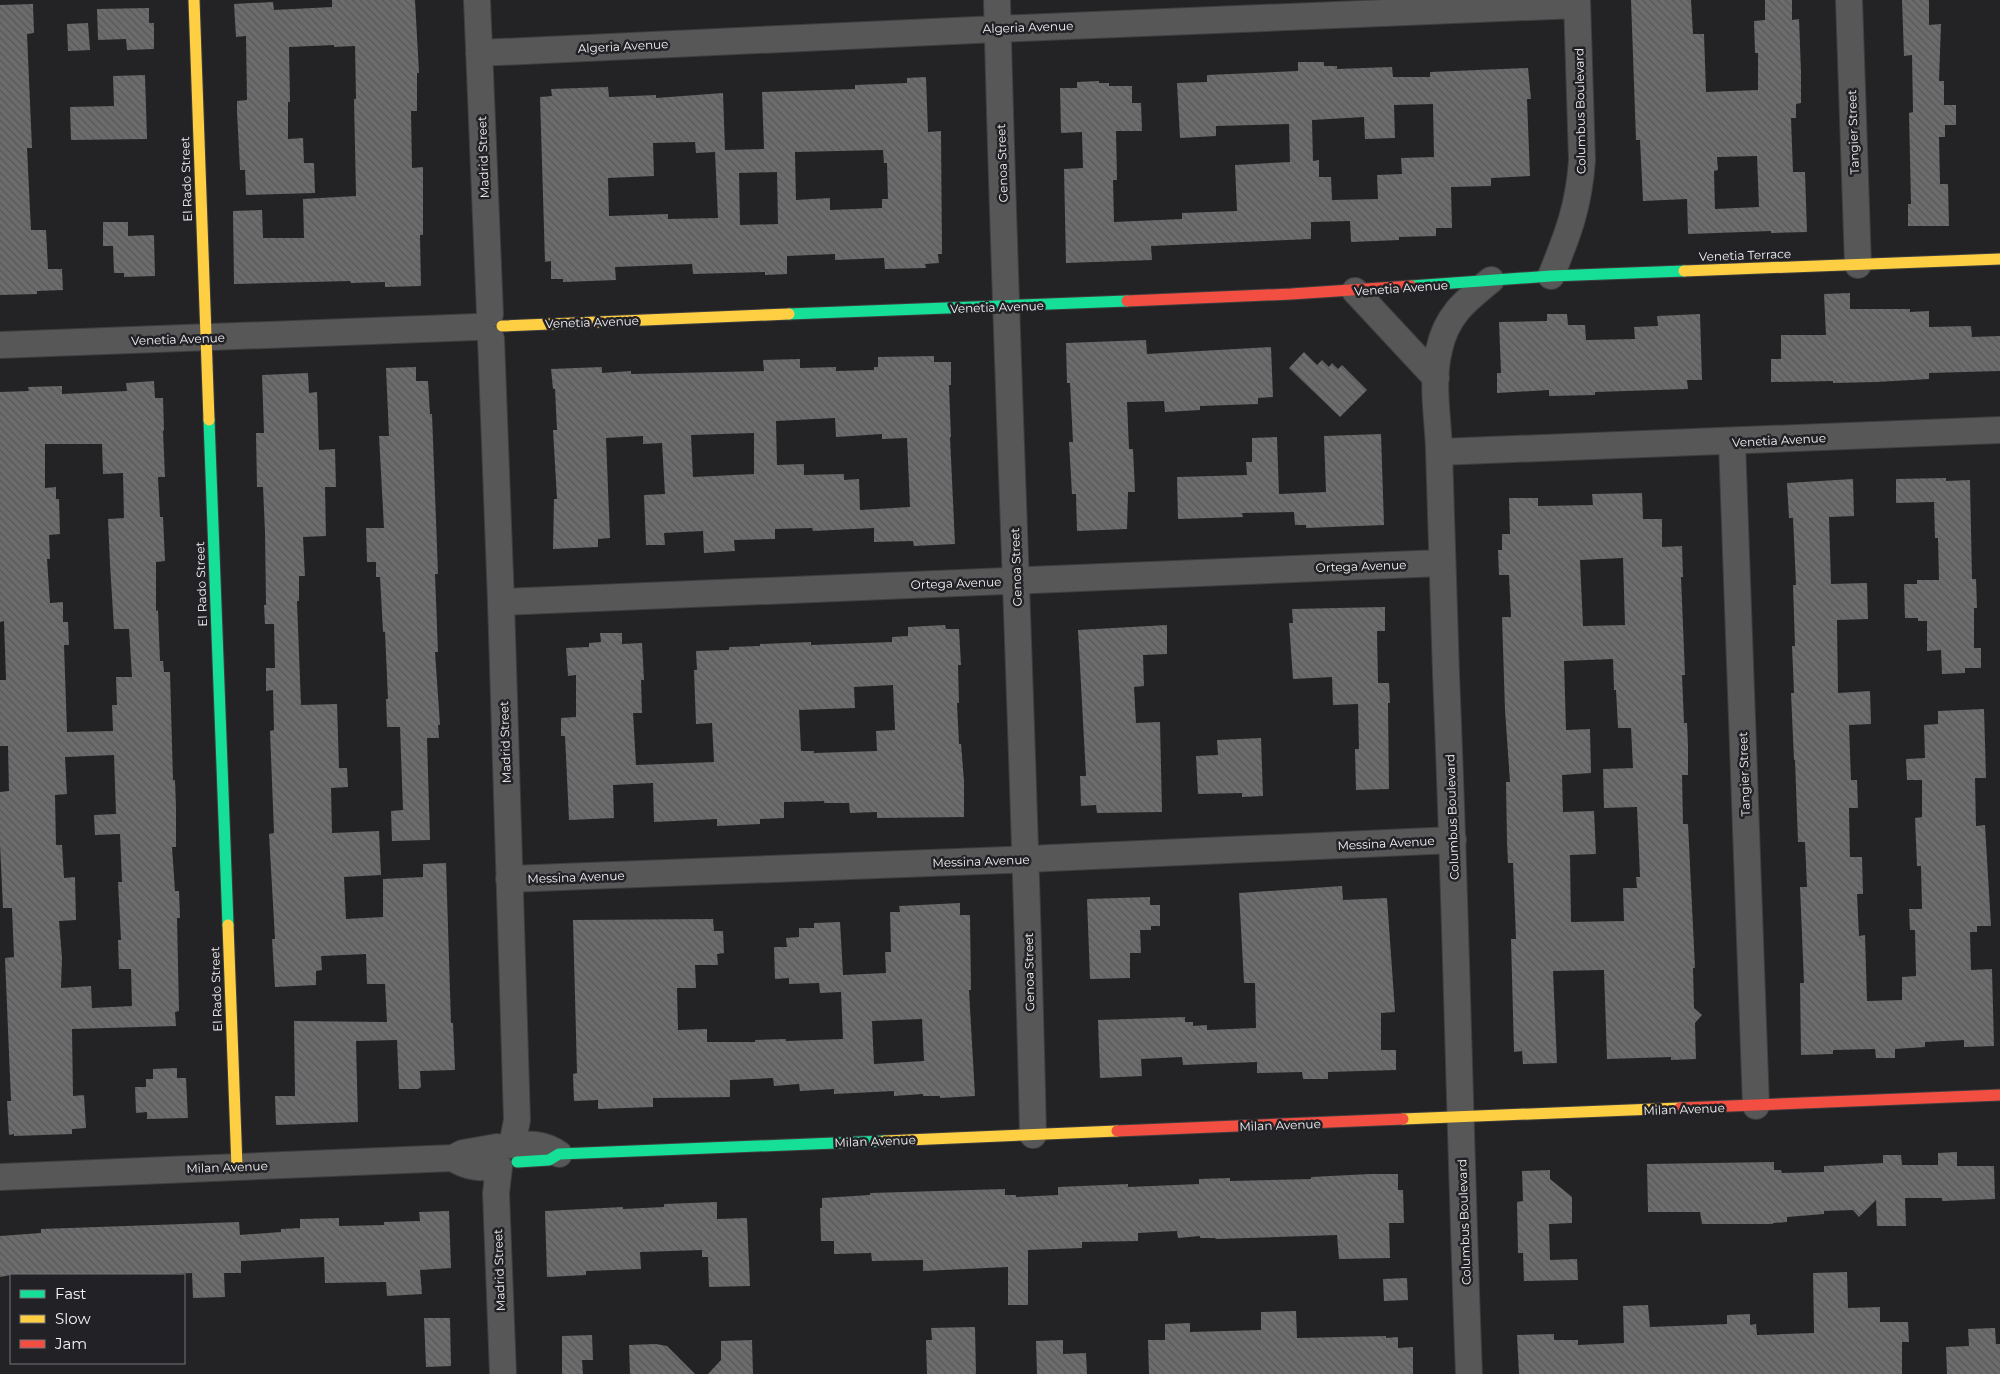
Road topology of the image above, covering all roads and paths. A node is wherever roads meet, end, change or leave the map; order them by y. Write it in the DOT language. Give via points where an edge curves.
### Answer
graph roads {
  1 [pos="194,0"];
  2 [pos="477,0"];
  3 [pos="997,0"];
  4 [pos="1849,0"];
  5 [pos="1577,2"];
  6 [pos="997,29"];
  7 [pos="479,53"];
  8 [pos="2000,259"];
  9 [pos="1858,264"];
  10 [pos="1551,276"];
  11 [pos="1491,280"];
  12 [pos="1355,291"];
  13 [pos="1006,306"];
  14 [pos="490,326"];
  15 [pos="206,338"];
  16 [pos="0,345"];
  17 [pos="1436,378"];
  18 [pos="2000,430"];
  19 [pos="1732,442"];
  20 [pos="1439,452"];
  21 [pos="1441,563"];
  22 [pos="1017,580"];
  23 [pos="501,602"];
  24 [pos="1453,840"];
  25 [pos="1027,859"];
  26 [pos="509,880"];
  27 [pos="2000,1095"];
  28 [pos="1756,1106"];
  29 [pos="1460,1117"];
  30 [pos="1033,1135"];
  31 [pos="559,1154"];
  32 [pos="506,1155"];
  33 [pos="237,1167"];
  34 [pos="0,1177"];
  35 [pos="503,1374"];
  36 [pos="1469,1374"];
  1 -- 15 [label="street, El Rado Street"];
  2 -- 7 [label="street, Madrid Street"];
  3 -- 6 [label="street, Genoa Street"];
  4 -- 9 [label="street, Tangier Street"];
  5 -- 6 [label="street, Algeria Avenue"];
  5 -- 10 [label="street, Columbus Boulevard" via="1580,182 1572,222"];
  6 -- 7 [label="street, Algeria Avenue"];
  6 -- 13 [label="street, Genoa Street"];
  7 -- 14 [label="street, Madrid Street"];
  8 -- 9 [label="street, Venetia Terrace"];
  9 -- 10 [label="street, Venetia Terrace"];
  10 -- 11 [label="street, Venetia Terrace"];
  11 -- 12 [label="street, Venetia Avenue"];
  11 -- 17 [label="street, Columbus Boulevard" via="1450,318 1439,348"];
  12 -- 13 [label="street, Venetia Avenue"];
  12 -- 17 [label="street"];
  13 -- 14 [label="street, Venetia Avenue"];
  13 -- 22 [label="street, Genoa Street"];
  14 -- 15 [label="street, Venetia Avenue"];
  14 -- 23 [label="street, Madrid Street"];
  15 -- 16 [label="street, Venetia Avenue"];
  15 -- 33 [label="street, El Rado Street"];
  17 -- 20 [label="street, Columbus Boulevard"];
  18 -- 19 [label="street, Venetia Avenue"];
  19 -- 20 [label="street, Venetia Avenue"];
  19 -- 28 [label="street, Tangier Street"];
  20 -- 21 [label="street, Columbus Boulevard"];
  21 -- 22 [label="street, Ortega Avenue"];
  21 -- 24 [label="street, Columbus Boulevard"];
  22 -- 23 [label="street, Ortega Avenue"];
  22 -- 25 [label="street, Genoa Street"];
  23 -- 26 [label="street, Madrid Street"];
  24 -- 25 [label="street, Messina Avenue"];
  24 -- 29 [label="street, Columbus Boulevard"];
  25 -- 26 [label="street, Messina Avenue"];
  25 -- 30 [label="street, Genoa Street"];
  26 -- 32 [label="street, Madrid Street" via="517,1120"];
  27 -- 28 [label="street, Milan Avenue"];
  28 -- 29 [label="street, Milan Avenue"];
  29 -- 30 [label="street, Milan Avenue"];
  29 -- 36 [label="street, Columbus Boulevard"];
  30 -- 31 [label="street, Milan Avenue"];
  31 -- 32 [label="street, Milan Avenue" via="541,1145"];
  32 -- 33 [label="street, Milan Avenue" via="480,1168 467,1166 453,1158"];
  32 -- 35 [label="street, Madrid Street" via="496,1192"];
  33 -- 34 [label="street, Milan Avenue"];
}
